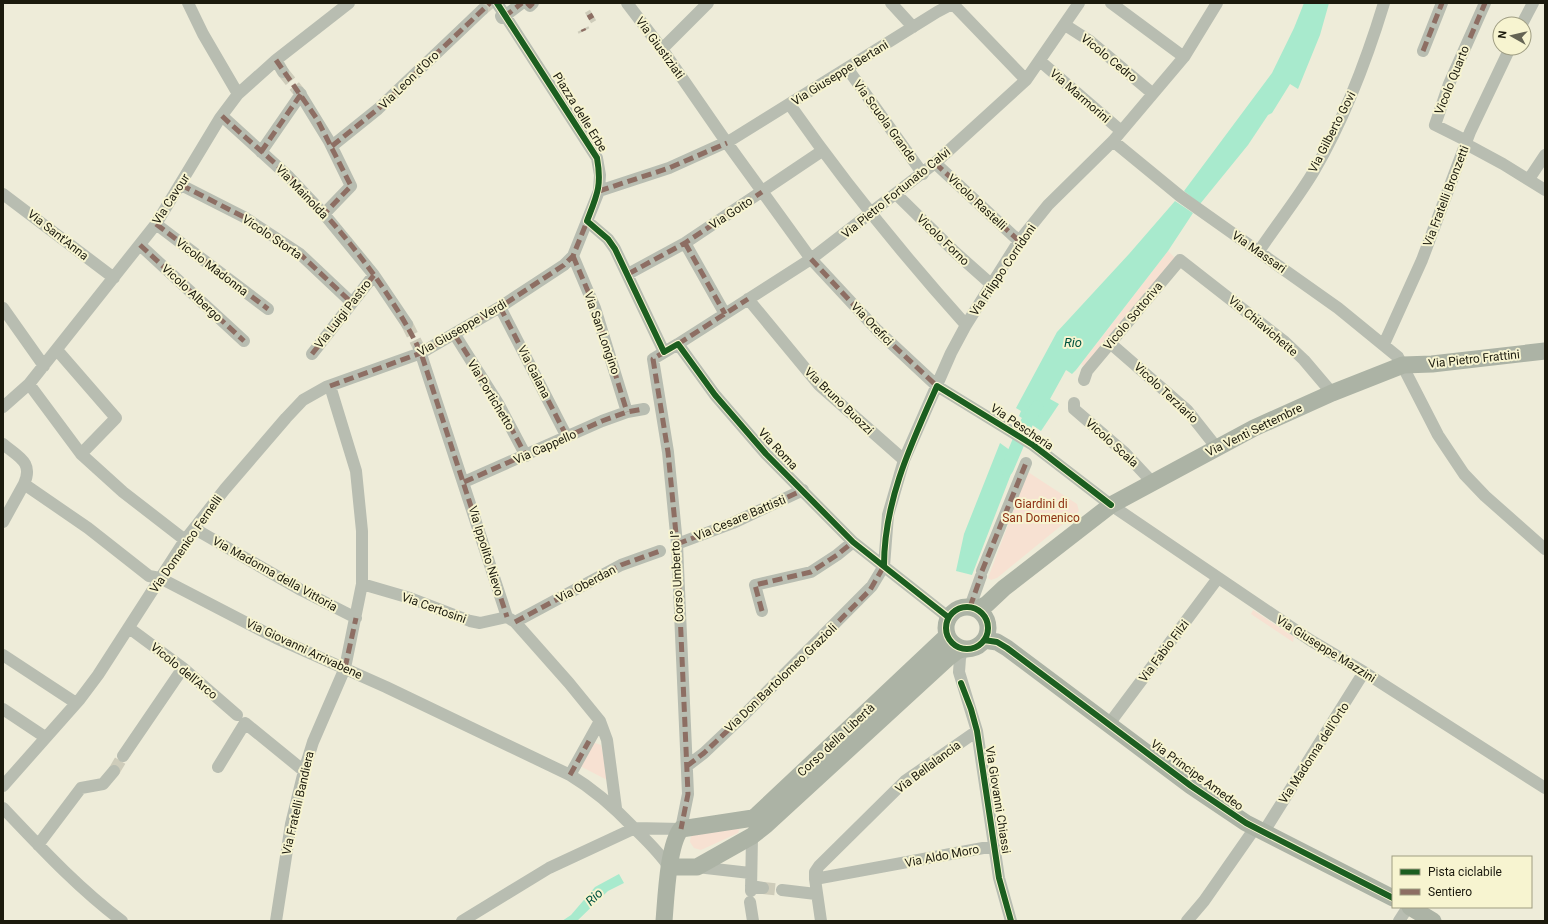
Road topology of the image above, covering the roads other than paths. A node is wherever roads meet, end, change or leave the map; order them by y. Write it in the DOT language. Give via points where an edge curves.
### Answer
graph roads {
  1 [pos="188,3"];
  2 [pos="349,3"];
  3 [pos="492,3"];
  4 [pos="497,3"];
  5 [pos="522,3"];
  6 [pos="527,3"];
  7 [pos="533,3"];
  8 [pos="627,3"];
  9 [pos="708,3"];
  10 [pos="891,3"];
  11 [pos="1079,3"];
  12 [pos="1111,3"];
  13 [pos="1217,3"];
  14 [pos="1384,3"];
  15 [pos="1442,3"];
  16 [pos="1485,3"];
  17 [pos="1533,3"];
  18 [pos="954,4"];
  19 [pos="482,10"];
  20 [pos="505,16"];
  21 [pos="1526,16"];
  22 [pos="1065,25"];
  23 [pos="913,27"];
  24 [pos="662,49"];
  25 [pos="1423,51"];
  26 [pos="1506,56"];
  27 [pos="1184,57"];
  28 [pos="276,60"];
  29 [pos="1040,61"];
  30 [pos="847,68"];
  31 [pos="283,72"];
  32 [pos="1026,80"];
  33 [pos="1152,93"];
  34 [pos="238,94"];
  35 [pos="790,105"];
  36 [pos="222,116"];
  37 [pos="1120,130"];
  38 [pos="1112,141"];
  39 [pos="331,143"];
  40 [pos="727,143"];
  41 [pos="1467,143"];
  42 [pos="822,151"];
  43 [pos="261,152"];
  44 [pos="1545,155"];
  45 [pos="936,163"];
  46 [pos="923,174"];
  47 [pos="1529,179"];
  48 [pos="181,185"];
  49 [pos="1545,190"];
  50 [pos="599,191"];
  51 [pos="762,192"];
  52 [pos="3,194"];
  53 [pos="896,194"];
  54 [pos="324,214"];
  55 [pos="870,215"];
  56 [pos="587,221"];
  57 [pos="156,224"];
  58 [pos="1019,241"];
  59 [pos="685,243"];
  60 [pos="140,245"];
  61 [pos="1259,251"];
  62 [pos="811,259"];
  63 [pos="569,260"];
  64 [pos="1187,265"];
  65 [pos="633,272"];
  66 [pos="374,275"];
  67 [pos="114,278"];
  68 [pos="992,285"];
  69 [pos="748,299"];
  70 [pos="352,303"];
  71 [pos="500,307"];
  72 [pos="3,308"];
  73 [pos="268,309"];
  74 [pos="725,314"];
  75 [pos="406,324"];
  76 [pos="966,325"];
  77 [pos="455,335"];
  78 [pos="244,340"];
  79 [pos="1110,343"];
  80 [pos="1384,344"];
  81 [pos="680,346"];
  82 [pos="58,350"];
  83 [pos="420,351"];
  84 [pos="1545,351"];
  85 [pos="664,352"];
  86 [pos="312,354"];
  87 [pos="653,359"];
  88 [pos="1402,365"];
  89 [pos="44,366"];
  90 [pos="1084,380"];
  91 [pos="29,384"];
  92 [pos="330,386"];
  93 [pos="937,386"];
  94 [pos="1332,393"];
  95 [pos="1074,403"];
  96 [pos="3,407"];
  97 [pos="644,409"];
  98 [pos="627,412"];
  99 [pos="567,437"];
  100 [pos="3,444"];
  101 [pos="1217,448"];
  102 [pos="81,454"];
  103 [pos="526,456"];
  104 [pos="904,460"];
  105 [pos="1026,462"];
  106 [pos="464,482"];
  107 [pos="1153,482"];
  108 [pos="24,484"];
  109 [pos="803,490"];
  110 [pos="1111,505"];
  111 [pos="3,522"];
  112 [pos="195,529"];
  113 [pos="185,540"];
  114 [pos="853,542"];
  115 [pos="677,544"];
  116 [pos="1545,549"];
  117 [pos="660,551"];
  118 [pos="884,566"];
  119 [pos="160,578"];
  120 [pos="1218,578"];
  121 [pos="362,584"];
  122 [pos="974,608"];
  123 [pos="762,611"];
  124 [pos="948,617"];
  125 [pos="356,618"];
  126 [pos="511,619"];
  127 [pos="129,628"];
  128 [pos="947,636"];
  129 [pos="984,640"];
  130 [pos="963,649"];
  131 [pos="3,655"];
  132 [pos="183,668"];
  133 [pos="345,668"];
  134 [pos="924,669"];
  135 [pos="1364,672"];
  136 [pos="76,703"];
  137 [pos="3,709"];
  138 [pos="241,719"];
  139 [pos="600,721"];
  140 [pos="1109,724"];
  141 [pos="977,730"];
  142 [pos="45,737"];
  143 [pos="123,756"];
  144 [pos="687,766"];
  145 [pos="218,768"];
  146 [pos="114,771"];
  147 [pos="304,771"];
  148 [pos="570,775"];
  149 [pos="3,786"];
  150 [pos="1545,788"];
  151 [pos="3,808"];
  152 [pos="616,808"];
  153 [pos="753,825"];
  154 [pos="635,828"];
  155 [pos="681,828"];
  156 [pos="1259,831"];
  157 [pos="38,845"];
  158 [pos="994,846"];
  159 [pos="697,867"];
  160 [pos="669,871"];
  161 [pos="750,874"];
  162 [pos="815,879"];
  163 [pos="782,890"];
  164 [pos="816,894"];
  165 [pos="1392,898"];
  166 [pos="1408,908"];
  167 [pos="1411,908"];
  168 [pos="122,921"];
  169 [pos="276,921"];
  170 [pos="462,921"];
  171 [pos="664,921"];
  172 [pos="753,921"];
  173 [pos="821,921"];
  174 [pos="1011,921"];
  175 [pos="1187,921"];
  176 [pos="1399,921"];
  177 [pos="1433,921"];
  1 -- 34 [label="street"];
  2 -- 28 [label="street, Via Cavour"];
  3 -- 20 [label="street" via="502,18"];
  4 -- 20 [label="street"];
  5 -- 20 [label="street"];
  6 -- 7 [label="street" via="530,6"];
  8 -- 24 [label="street, Via Giustiziati"];
  9 -- 24 [label="street"];
  10 -- 23 [label="street"];
  11 -- 22 [label="street, Via Pietro Fortunato Calvi"];
  12 -- 27 [label="street"];
  13 -- 27 [label="street, Via Filippo Corridoni"];
  14 -- 61 [label="street, Via Gilberto Govi" via="1358,80 1337,129 1313,172"];
  15 -- 25 [label="street"];
  16 -- 41 [label="street, Vicolo Quarto" via="1449,84 1435,125"];
  17 -- 21 [label="street"];
  18 -- 23 [label="street, Via Giuseppe Bertani"];
  18 -- 32 [label="street"];
  19 -- 39 [label="street, Via Leon d'Oro" via="378,109"];
  20 -- 50 [label="street, Piazza delle Erbe" via="597,158"];
  22 -- 29 [label="street, Via Pietro Fortunato Calvi"];
  22 -- 33 [label="street, Vicolo Cedro" via="1090,41"];
  23 -- 30 [label="street, Via Giuseppe Bertani"];
  24 -- 40 [label="street, Via Giustiziati"];
  26 -- 41 [label="street, Via Fratelli Bronzetti"];
  27 -- 33 [label="street, Via Filippo Corridoni"];
  28 -- 31 [label="street"];
  28 -- 34 [label="street, Via Cavour"];
  29 -- 32 [label="street, Via Pietro Fortunato Calvi"];
  29 -- 37 [label="street, Via Marmorini"];
  30 -- 35 [label="street, Via Giuseppe Bertani"];
  30 -- 46 [label="street, Via Scuola Grande"];
  32 -- 45 [label="street, Via Pietro Fortunato Calvi"];
  33 -- 37 [label="street, Via Filippo Corridoni"];
  34 -- 36 [label="street, Via Cavour"];
  35 -- 40 [label="street, Via Giuseppe Bertani"];
  35 -- 42 [label="street"];
  36 -- 43 [label="street, Via Mainolda"];
  36 -- 48 [label="street, Via Cavour"];
  37 -- 38 [label="street, Via Filippo Corridoni"];
  38 -- 58 [label="street, Via Filippo Corridoni" via="1048,205"];
  38 -- 61 [label="street, Via Massari" via="1199,211"];
  39 -- 43 [label="street" via="300,93"];
  39 -- 54 [label="street" via="352,186"];
  40 -- 50 [label="street, Via Giuseppe Bertani" via="684,162"];
  40 -- 51 [label="street, Via Giustiziati"];
  41 -- 47 [label="street"];
  41 -- 80 [label="street, Via Fratelli Bronzetti" via="1422,260"];
  42 -- 51 [label="street, Via Goito"];
  42 -- 55 [label="street"];
  43 -- 54 [label="street, Via Mainolda"];
  44 -- 47 [label="street"];
  45 -- 46 [label="street, Via Pietro Fortunato Calvi"];
  45 -- 58 [label="street, Vicolo Rastelli"];
  46 -- 53 [label="street, Via Pietro Fortunato Calvi"];
  47 -- 49 [label="street"];
  48 -- 57 [label="street, Via Cavour"];
  48 -- 70 [label="street, Vicolo Storta" via="244,217 300,254"];
  50 -- 56 [label="street"];
  51 -- 59 [label="street, Via Goito"];
  51 -- 62 [label="street, Via Orefici"];
  52 -- 67 [label="street, Via Sant'Anna"];
  53 -- 55 [label="street, Via Pietro Fortunato Calvi"];
  53 -- 68 [label="street, Vicolo Forno"];
  54 -- 66 [label="street, Via Mainolda"];
  55 -- 62 [label="street, Via Pietro Fortunato Calvi"];
  55 -- 76 [label="street"];
  56 -- 63 [label="street"];
  56 -- 65 [label="street" via="611,244"];
  57 -- 60 [label="street, Via Cavour"];
  57 -- 73 [label="street, Vicolo Madonna"];
  58 -- 68 [label="street, Via Filippo Corridoni"];
  59 -- 65 [label="street, Via Goito"];
  59 -- 74 [label="street"];
  60 -- 67 [label="street, Via Cavour"];
  60 -- 78 [label="street, Vicolo Albergo"];
  61 -- 80 [label="street, Via Massari"];
  62 -- 69 [label="street, Via Pietro Fortunato Calvi"];
  62 -- 93 [label="street, Via Orefici" via="878,331"];
  63 -- 71 [label="street, Via Giuseppe Verdi"];
  63 -- 98 [label="street, Via San Longino" via="595,308"];
  64 -- 79 [label="street, Vicolo Sottoriva" via="1180,260"];
  64 -- 94 [label="street, Via Chiavichette" via="1285,342"];
  65 -- 85 [label="street"];
  66 -- 70 [label="street, Via Luigi Pastro"];
  66 -- 75 [label="street, Via Mainolda"];
  67 -- 82 [label="street, Via Cavour"];
  68 -- 76 [label="street, Via Filippo Corridoni"];
  69 -- 74 [label="street, Via Pietro Fortunato Calvi"];
  69 -- 104 [label="street, Via Bruno Buozzi" via="819,385"];
  70 -- 86 [label="street, Via Luigi Pastro"];
  71 -- 77 [label="street, Via Giuseppe Verdi"];
  71 -- 99 [label="street, Via Galana"];
  72 -- 89 [label="street"];
  74 -- 81 [label="street, Via Pietro Fortunato Calvi"];
  76 -- 93 [label="street, Via Filippo Corridoni"];
  77 -- 83 [label="street, Via Giuseppe Verdi"];
  77 -- 103 [label="street, Via Portichetto" via="499,405"];
  79 -- 90 [label="street, Vicolo Sottoriva" via="1087,370"];
  79 -- 101 [label="street, Vicolo Terziario" via="1187,410"];
  80 -- 88 [label="street, Via Massari" via="1398,357"];
  81 -- 85 [label="street, Via Pietro Fortunato Calvi"];
  81 -- 109 [label="street, Via Roma" via="715,395 766,454"];
  82 -- 89 [label="street, Via Cavour"];
  82 -- 102 [label="street" via="116,418"];
  83 -- 92 [label="street, Via Giuseppe Verdi"];
  83 -- 106 [label="street, Via Ippolito Nievo"];
  84 -- 88 [label="street, Via Pietro Frattini"];
  85 -- 87 [label="street, Via Pietro Fortunato Calvi"];
  87 -- 115 [label="street, Corso Umberto I°" via="668,452"];
  88 -- 94 [label="street, Via Venti Settembre"];
  88 -- 116 [label="street, Via Massari" via="1438,435 1464,474"];
  89 -- 91 [label="street, Via Cavour"];
  91 -- 96 [label="street, Via Cavour"];
  91 -- 102 [label="street"];
  92 -- 112 [label="street, Via Domenico Fernelli" via="303,400 286,418 224,489"];
  92 -- 121 [label="street, Via Fratelli Bandiera" via="356,471 362,531"];
  93 -- 104 [label="street, Via Filippo Corridoni"];
  93 -- 110 [label="street, Via Pescheria" via="1033,445"];
  94 -- 101 [label="street, Via Venti Settembre" via="1254,428"];
  95 -- 107 [label="street, Vicolo Scala" via="1074,409 1125,453"];
  97 -- 98 [label="street, Via Cappello"];
  98 -- 99 [label="street, Via Cappello"];
  99 -- 103 [label="street, Via Cappello"];
  100 -- 108 [label="street" via="27,464 29,473"];
  101 -- 107 [label="street, Via Venti Settembre"];
  102 -- 113 [label="street" via="123,492"];
  103 -- 106 [label="street, Via Cappello"];
  104 -- 118 [label="street, Via Filippo Corridoni" via="888,515"];
  105 -- 122 [label="street" via="982,573"];
  106 -- 126 [label="street, Via Ippolito Nievo"];
  107 -- 110 [label="street, Via Venti Settembre"];
  108 -- 111 [label="street"];
  108 -- 119 [label="street, Via Giovanni Arrivabene" via="88,528 149,576"];
  109 -- 114 [label="street, Via Roma"];
  109 -- 115 [label="street, Via Cesare Battisti" via="733,523"];
  110 -- 120 [label="street, Via Giuseppe Mazzini"];
  110 -- 122 [label="street, Via Venti Settembre" via="1000,591 987,604"];
  112 -- 113 [label="street, Via Domenico Fernelli"];
  112 -- 125 [label="street, Via Madonna della Vittoria" via="263,570"];
  113 -- 119 [label="street, Via Domenico Fernelli"];
  114 -- 118 [label="street, Via Roma"];
  114 -- 123 [label="street" via="811,572 755,585"];
  115 -- 144 [label="street, Corso Umberto I°"];
  117 -- 126 [label="street, Via Oberdan" via="621,565"];
  118 -- 124 [label="street, Via Roma"];
  118 -- 144 [label="street, Via Don Bartolomeo Grazioli" via="872,586 742,717"];
  119 -- 127 [label="street, Via Domenico Fernelli"];
  119 -- 133 [label="street, Via Giovanni Arrivabene" via="276,638"];
  120 -- 135 [label="street, Via Giuseppe Mazzini" via="1310,640"];
  120 -- 140 [label="street, Via Fabio Filzi"];
  121 -- 125 [label="street, Via Fratelli Bandiera"];
  121 -- 126 [label="street, Via Certosini" via="410,598 470,621 480,623"];
  122 -- 124 [label="street" via="958,608"];
  122 -- 129 [label="street" via="982,612 988,621"];
  124 -- 128 [label="street" via="945,625"];
  125 -- 133 [label="street, Via Fratelli Bandiera"];
  126 -- 139 [label="street, Via Ippolito Nievo" via="569,682"];
  127 -- 132 [label="street, Vicolo dell'Arco"];
  127 -- 136 [label="street, Via Domenico Fernelli" via="110,659"];
  128 -- 130 [label="street" via="952,644"];
  128 -- 134 [label="street"];
  129 -- 130 [label="street" via="977,647"];
  129 -- 140 [label="street, Via Principe Amedeo" via="1002,645"];
  130 -- 134 [label="street"];
  130 -- 141 [label="street, Via Giovanni Chiassi" via="959,662 961,683"];
  131 -- 136 [label="street"];
  132 -- 138 [label="street, Vicolo dell'Arco"];
  132 -- 143 [label="street"];
  133 -- 147 [label="street, Via Fratelli Bandiera" via="313,742"];
  133 -- 148 [label="street, Via Giovanni Arrivabene"];
  134 -- 153 [label="street, Corso della Libertà"];
  135 -- 150 [label="street, Via Giuseppe Mazzini"];
  135 -- 156 [label="street, Via Madonna dell'Orto"];
  136 -- 142 [label="street, Via Domenico Fernelli"];
  137 -- 142 [label="street"];
  138 -- 145 [label="street"];
  138 -- 147 [label="street, Vicolo dell'Arco"];
  139 -- 148 [label="street"];
  139 -- 152 [label="street, Via Ippolito Nievo" via="607,740"];
  140 -- 156 [label="street, Via Principe Amedeo" via="1191,786"];
  141 -- 158 [label="street, Via Giovanni Chiassi"];
  141 -- 162 [label="street, Via Bellalancia" via="905,781 818,866"];
  142 -- 149 [label="street, Via Domenico Fernelli"];
  144 -- 155 [label="street, Corso Umberto I°" via="688,794"];
  146 -- 157 [label="street" via="103,784 81,788"];
  147 -- 169 [label="street, Via Fratelli Bandiera" via="291,824"];
  148 -- 152 [label="street, Via Giovanni Arrivabene" via="592,788"];
  151 -- 157 [label="street"];
  152 -- 154 [label="street, Via Giovanni Arrivabene"];
  153 -- 155 [label="street"];
  153 -- 159 [label="street, Corso della Libertà"];
  153 -- 161 [label="street"];
  154 -- 155 [label="street"];
  154 -- 160 [label="street, Via Giovanni Arrivabene" via="659,852"];
  154 -- 170 [label="street" via="548,868"];
  155 -- 160 [label="street" via="677,834"];
  156 -- 165 [label="street, Via Principe Amedeo"];
  156 -- 175 [label="street, Via Madonna dell'Orto"];
  157 -- 168 [label="street" via="97,903"];
  158 -- 162 [label="street, Via Aldo Moro"];
  158 -- 174 [label="street, Via Giovanni Chiassi" via="999,878"];
  159 -- 160 [label="street"];
  159 -- 161 [label="street"];
  160 -- 171 [label="street"];
  161 -- 172 [label="street" via="754,892"];
  162 -- 164 [label="street"];
  163 -- 164 [label="street"];
  164 -- 173 [label="street"];
  166 -- 176 [label="street"];
  167 -- 177 [label="street"];
}
